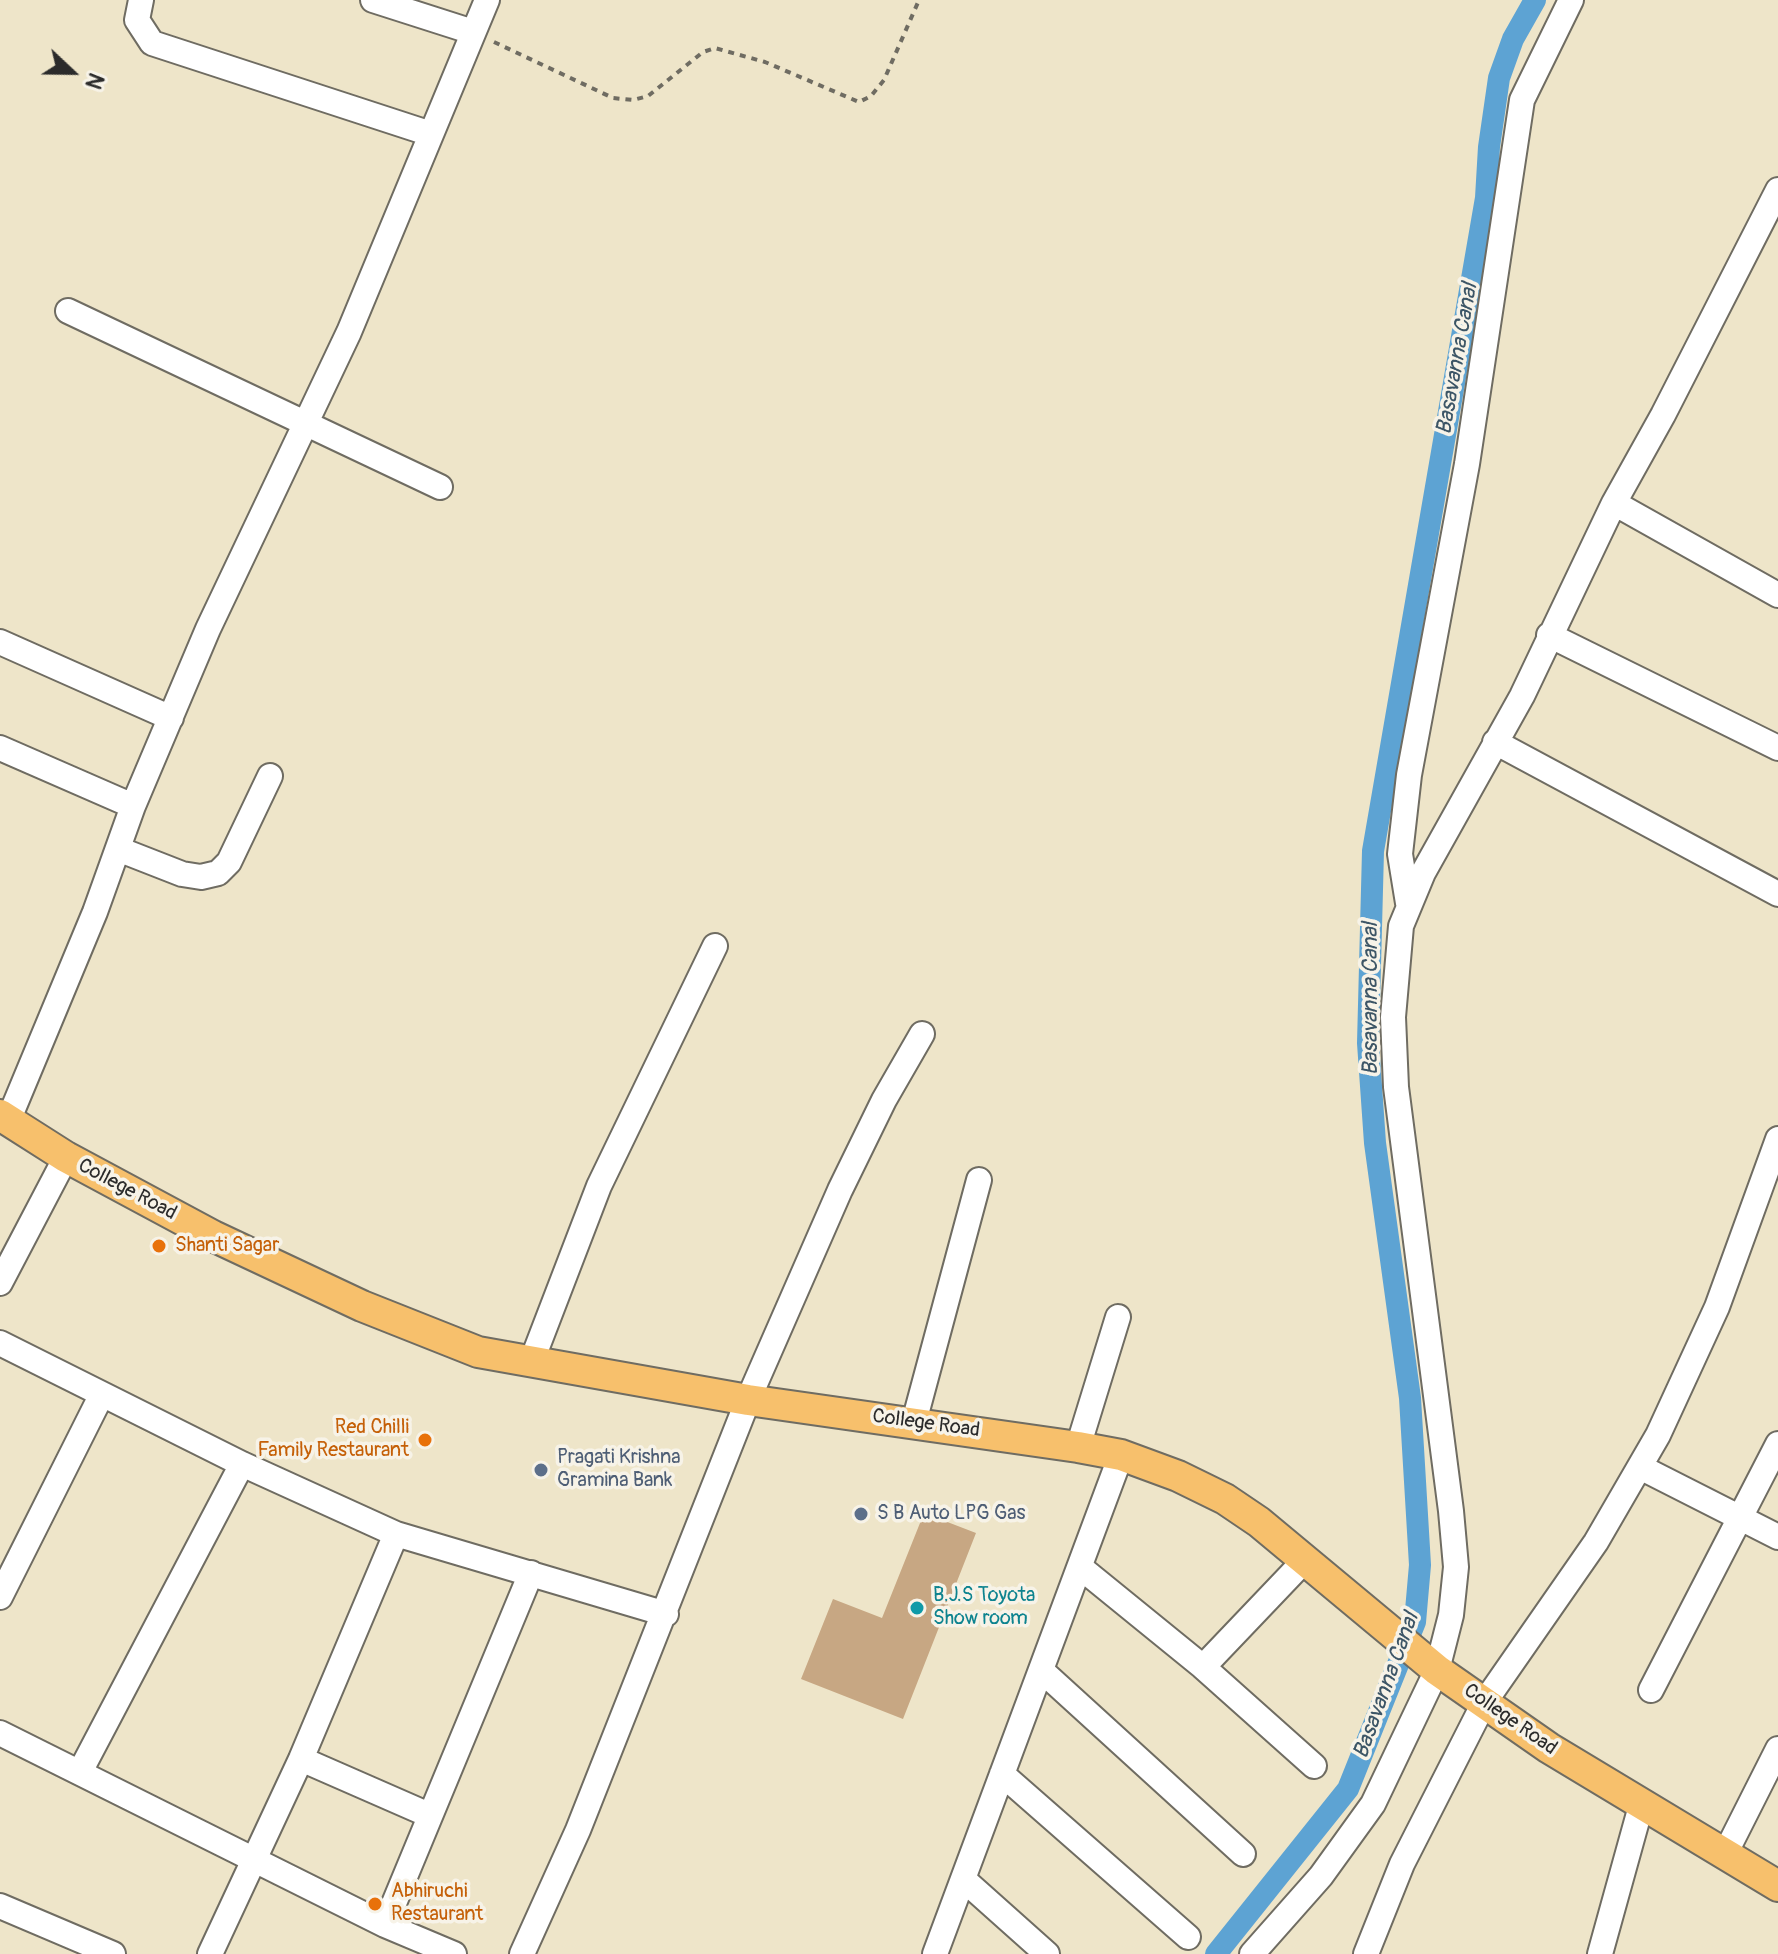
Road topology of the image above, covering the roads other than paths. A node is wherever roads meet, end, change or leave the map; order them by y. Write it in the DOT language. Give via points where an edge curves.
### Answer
graph roads {
  1 [pos="141,0"];
  2 [pos="373,0"];
  3 [pos="487,0"];
  4 [pos="1571,0"];
  5 [pos="473,32"];
  6 [pos="431,134"];
  7 [pos="1778,190"];
  8 [pos="68,311"];
  9 [pos="307,425"];
  10 [pos="440,487"];
  11 [pos="1614,503"];
  12 [pos="1778,595"];
  13 [pos="1549,635"];
  14 [pos="0,642"];
  15 [pos="171,718"];
  16 [pos="1495,742"];
  17 [pos="0,748"];
  18 [pos="1778,748"];
  19 [pos="270,776"];
  20 [pos="133,806"];
  21 [pos="118,849"];
  22 [pos="1778,894"];
  23 [pos="1408,903"];
  24 [pos="715,946"];
  25 [pos="922,1034"];
  26 [pos="4,1118"];
  27 [pos="1778,1139"];
  28 [pos="66,1157"];
  29 [pos="979,1180"];
  30 [pos="0,1283"];
  31 [pos="1118,1317"];
  32 [pos="0,1343"];
  33 [pos="531,1363"];
  34 [pos="102,1394"];
  35 [pos="748,1400"];
  36 [pos="914,1422"];
  37 [pos="1778,1444"];
  38 [pos="1078,1447"];
  39 [pos="1121,1455"];
  40 [pos="242,1464"];
  41 [pos="1640,1467"];
  42 [pos="1739,1519"];
  43 [pos="396,1534"];
  44 [pos="1778,1537"];
  45 [pos="1305,1560"];
  46 [pos="1080,1567"];
  47 [pos="531,1573"];
  48 [pos="0,1597"];
  49 [pos="666,1614"];
  50 [pos="1427,1662"];
  51 [pos="1203,1667"];
  52 [pos="1041,1670"];
  53 [pos="1651,1690"];
  54 [pos="1484,1703"];
  55 [pos="0,1733"];
  56 [pos="1778,1749"];
  57 [pos="301,1759"];
  58 [pos="1314,1766"];
  59 [pos="81,1770"];
  60 [pos="1002,1774"];
  61 [pos="1641,1806"];
  62 [pos="429,1815"];
  63 [pos="1243,1854"];
  64 [pos="1724,1856"];
  65 [pos="256,1860"];
  66 [pos="963,1879"];
  67 [pos="1778,1886"];
  68 [pos="2,1914"];
  69 [pos="385,1925"];
  70 [pos="1188,1937"];
  71 [pos="113,1954"];
  72 [pos="210,1954"];
  73 [pos="454,1954"];
  74 [pos="522,1954"];
  75 [pos="935,1954"];
  76 [pos="1047,1954"];
  77 [pos="1252,1954"];
  78 [pos="1366,1954"];
  79 [pos="1600,1954"];
  1 -- 6 [label="street" via="137,20 152,43"];
  2 -- 5 [label="street"];
  3 -- 5 [label="street"];
  4 -- 23 [label="street" via="1522,100 1467,464 1407,790 1400,854"];
  5 -- 6 [label="street"];
  6 -- 9 [label="street"];
  7 -- 11 [label="street"];
  8 -- 9 [label="street"];
  9 -- 10 [label="street"];
  9 -- 15 [label="street"];
  11 -- 12 [label="street"];
  11 -- 13 [label="street"];
  13 -- 16 [label="street"];
  13 -- 18 [label="street"];
  14 -- 15 [label="street"];
  15 -- 20 [label="street"];
  16 -- 22 [label="street"];
  16 -- 23 [label="street"];
  17 -- 20 [label="street"];
  19 -- 21 [label="street" via="229,862 218,873 182,874"];
  20 -- 21 [label="street"];
  21 -- 26 [label="street"];
  23 -- 50 [label="street" via="1394,990 1396,1087 1456,1567 1451,1615"];
  24 -- 33 [label="street" via="599,1186"];
  25 -- 35 [label="street" via="840,1190"];
  26 -- 28 [label="main road, College Road"];
  27 -- 41 [label="street" via="1717,1307"];
  28 -- 30 [label="street"];
  28 -- 33 [label="main road, College Road" via="213,1236 362,1306 478,1352"];
  29 -- 36 [label="street"];
  31 -- 38 [label="street"];
  32 -- 34 [label="street"];
  33 -- 35 [label="main road, College Road"];
  34 -- 40 [label="street"];
  34 -- 48 [label="street"];
  35 -- 36 [label="main road, College Road"];
  35 -- 49 [label="street"];
  36 -- 38 [label="main road, College Road"];
  37 -- 42 [label="street"];
  38 -- 39 [label="main road, College Road"];
  39 -- 45 [label="main road, College Road" via="1225,1499"];
  39 -- 46 [label="street"];
  40 -- 43 [label="street"];
  40 -- 59 [label="street"];
  41 -- 42 [label="street"];
  41 -- 54 [label="street" via="1596,1542"];
  42 -- 44 [label="street"];
  42 -- 53 [label="street"];
  43 -- 47 [label="street"];
  43 -- 57 [label="street"];
  45 -- 50 [label="main road, College Road"];
  45 -- 51 [label="street"];
  46 -- 51 [label="street"];
  46 -- 52 [label="street"];
  47 -- 49 [label="street"];
  47 -- 62 [label="street"];
  49 -- 74 [label="street"];
  50 -- 54 [label="main road, College Road"];
  50 -- 77 [label="street" via="1399,1754 1359,1825"];
  51 -- 58 [label="street"];
  52 -- 60 [label="street"];
  52 -- 63 [label="street"];
  54 -- 61 [label="main road, College Road"];
  54 -- 78 [label="street" via="1402,1864"];
  55 -- 59 [label="street"];
  56 -- 64 [label="street"];
  57 -- 62 [label="street"];
  57 -- 65 [label="street"];
  59 -- 65 [label="street"];
  60 -- 66 [label="street"];
  60 -- 70 [label="street"];
  61 -- 64 [label="main road, College Road"];
  61 -- 79 [label="street"];
  62 -- 69 [label="street"];
  64 -- 67 [label="main road, College Road"];
  65 -- 69 [label="street"];
  65 -- 72 [label="street"];
  66 -- 75 [label="street"];
  66 -- 76 [label="street"];
  68 -- 71 [label="street"];
  69 -- 73 [label="street"];
}
